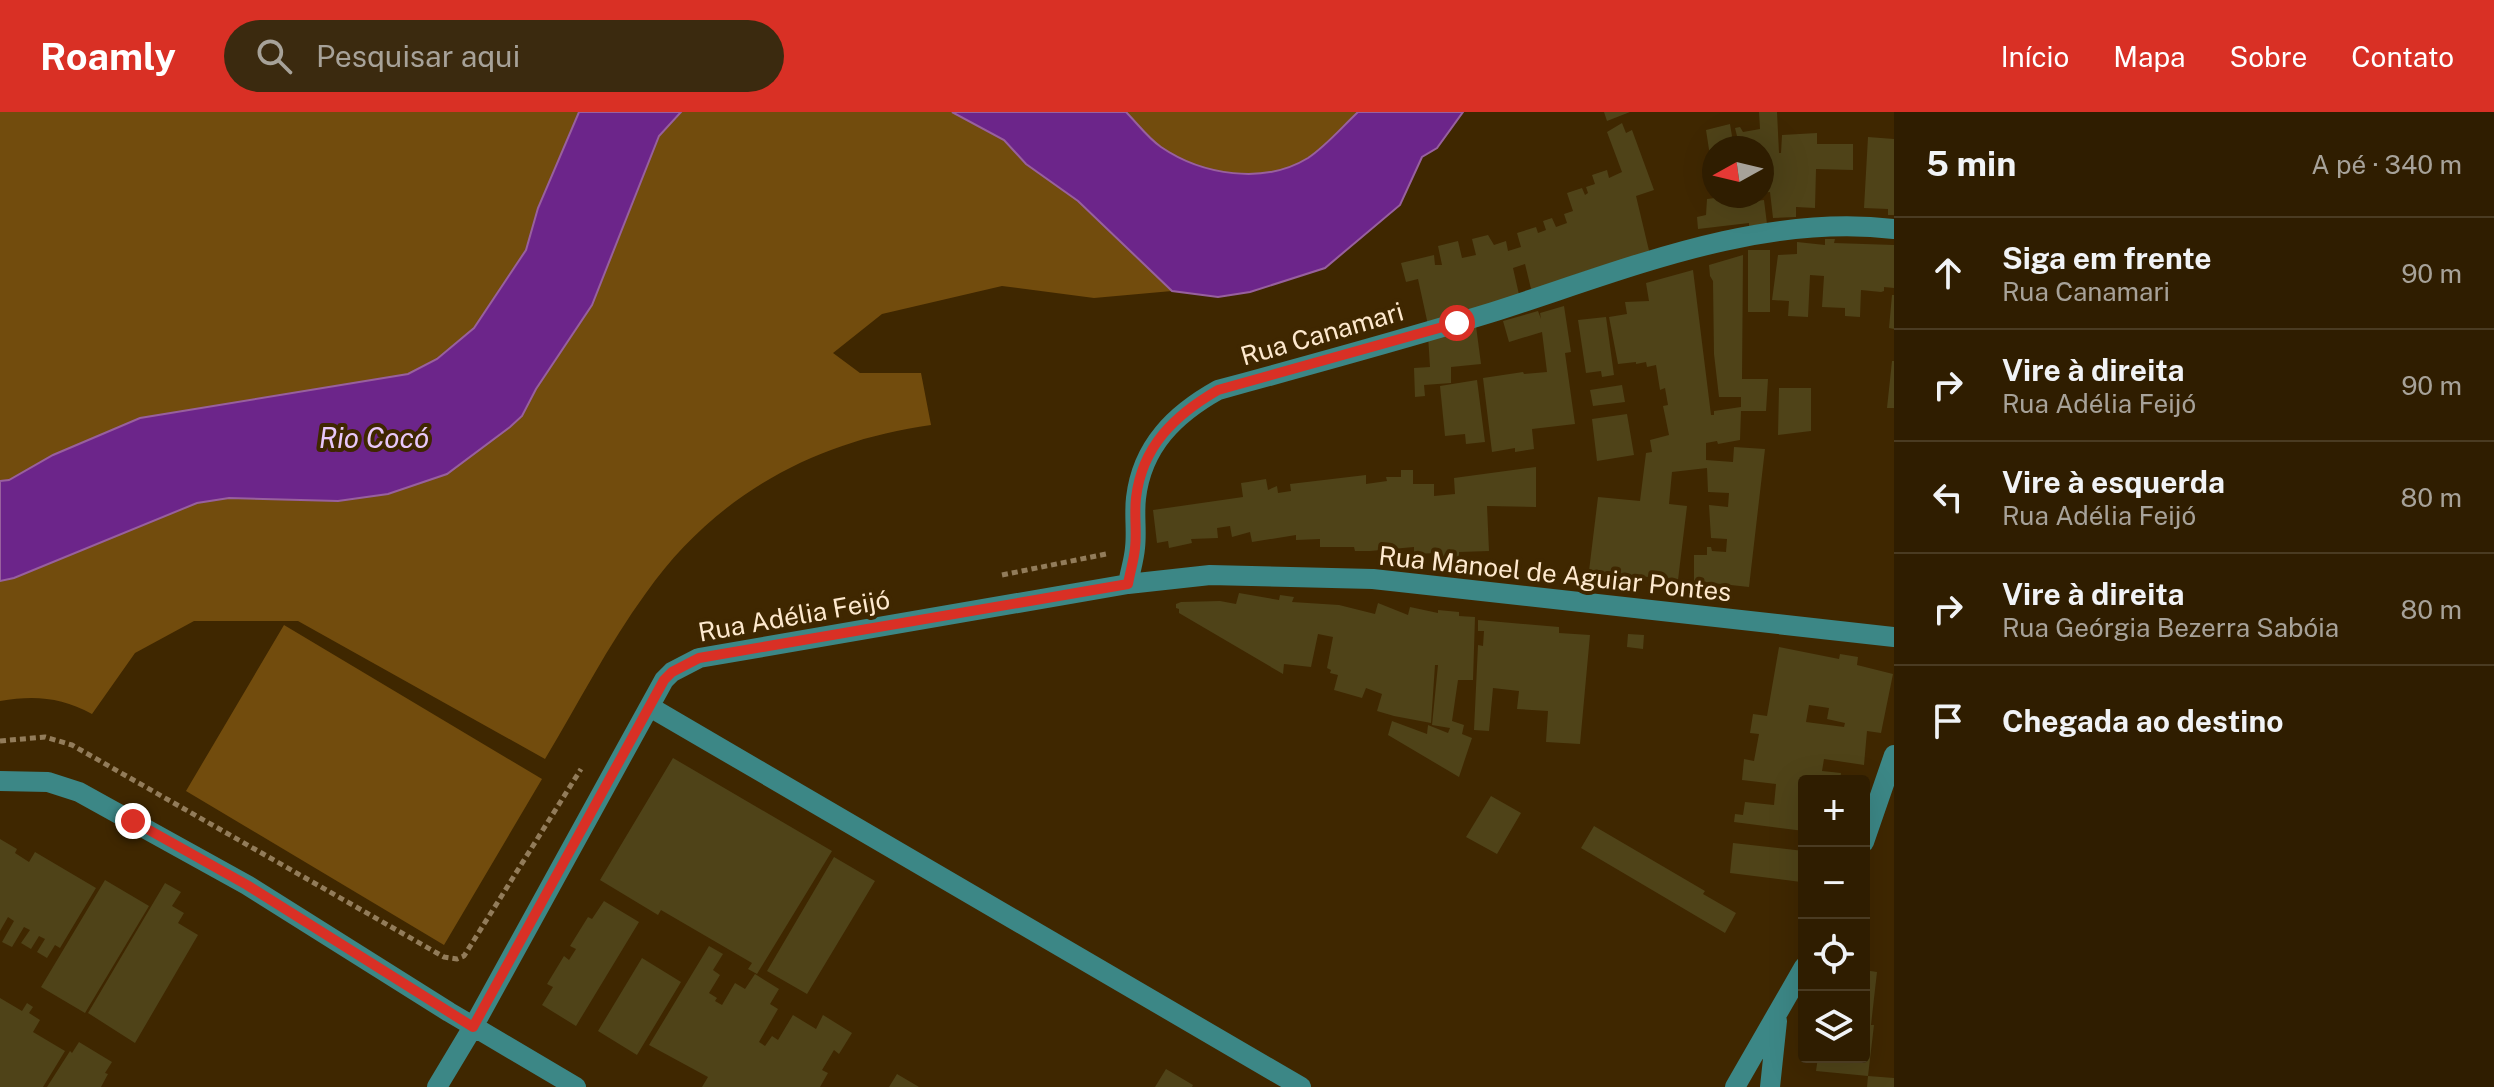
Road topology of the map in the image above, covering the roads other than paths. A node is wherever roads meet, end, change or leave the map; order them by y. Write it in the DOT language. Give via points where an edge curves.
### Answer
graph roads {
  1 [pos="1894,229"];
  2 [pos="1210,575"];
  3 [pos="1128,584"];
  4 [pos="1894,637"];
  5 [pos="650,707"];
  6 [pos="1894,755"];
  7 [pos="0,781"];
  8 [pos="1870,825"];
  9 [pos="1798,978"];
  10 [pos="1778,1013"];
  11 [pos="473,1027"];
  12 [pos="437,1087"];
  13 [pos="576,1087"];
  14 [pos="1301,1087"];
  15 [pos="1735,1087"];
  16 [pos="1770,1087"];
  1 -- 3 [label="street, Rua Canamari" via="1820,226 1711,243 1457,323 1218,390 1166,428 1147,459 1136,496"];
  2 -- 3 [label="street, Rua Adélia Feijó"];
  2 -- 4 [label="street, Rua Manoel de Aguiar Pontes" via="1373,579"];
  3 -- 5 [label="street, Rua Adélia Feijó" via="699,658 664,680"];
  5 -- 11 [label="street, Rua Adélia Feijó"];
  5 -- 14 [label="street"];
  6 -- 8 [label="street"];
  7 -- 11 [label="street" via="48,782 79,792 247,885"];
  9 -- 10 [label="street"];
  10 -- 15 [label="street"];
  10 -- 16 [label="street"];
  11 -- 12 [label="street, Rua Adélia Feijó"];
  11 -- 13 [label="street"];
}
